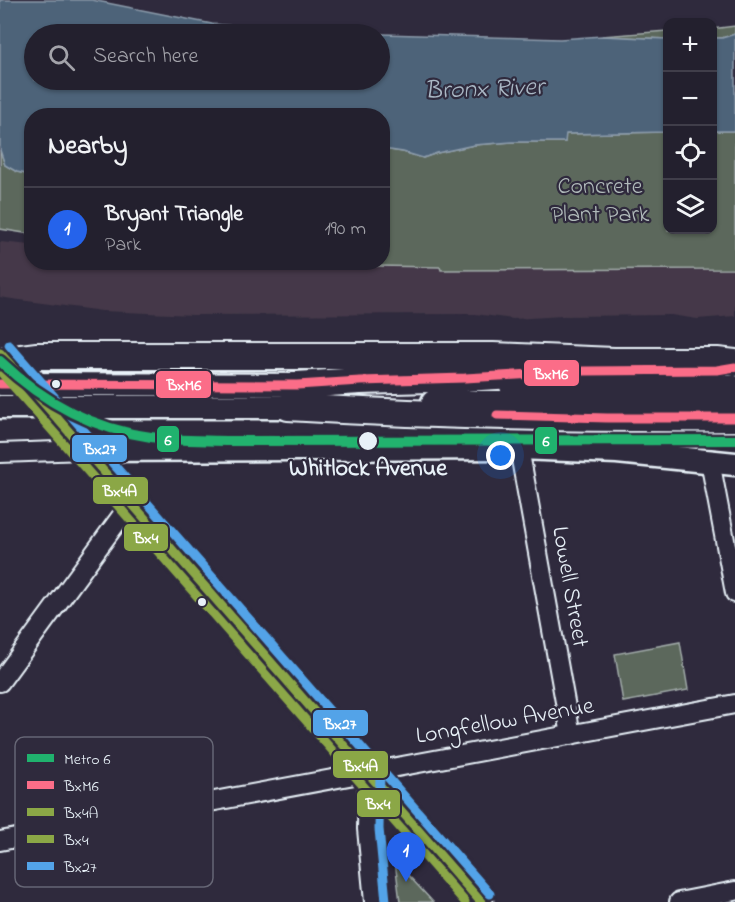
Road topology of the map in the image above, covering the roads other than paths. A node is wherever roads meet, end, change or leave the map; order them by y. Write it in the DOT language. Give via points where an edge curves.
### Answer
graph roads {
  1 [pos="735,363"];
  2 [pos="4,366"];
  3 [pos="735,368"];
  4 [pos="735,387"];
  5 [pos="293,396"];
  6 [pos="735,402"];
  7 [pos="0,407"];
  8 [pos="735,418"];
  9 [pos="519,448"];
  10 [pos="85,450"];
  11 [pos="0,453"];
  12 [pos="710,461"];
  13 [pos="735,464"];
  14 [pos="131,503"];
  15 [pos="735,593"];
  16 [pos="0,682"];
  17 [pos="735,704"];
  18 [pos="571,735"];
  19 [pos="368,772"];
  20 [pos="213,801"];
  21 [pos="15,838"];
  22 [pos="0,841"];
  23 [pos="735,891"];
  24 [pos="374,902"];
  25 [pos="482,902"];
  26 [pos="679,902"];
  1 -- 2 [label="highway" via="493,356 37,356"];
  2 -- 5 [label="main road"];
  2 -- 10 [label="main road, bridge"];
  3 -- 5 [label="highway" via="360,381"];
  4 -- 5 [label="main road" via="359,388"];
  5 -- 6 [label="main road" via="349,402"];
  5 -- 7 [label="main road"];
  5 -- 8 [label="highway" via="350,410 589,418"];
  9 -- 10 [label="main road"];
  9 -- 12 [label="main road"];
  9 -- 18 [label="street, Lowell Street"];
  10 -- 11 [label="street"];
  10 -- 14 [label="main road"];
  12 -- 13 [label="main road"];
  12 -- 15 [label="street"];
  14 -- 16 [label="street"];
  14 -- 19 [label="main road"];
  17 -- 18 [label="street, Longfellow Avenue"];
  18 -- 19 [label="street, Longfellow Avenue"];
  19 -- 20 [label="street, Longfellow Avenue"];
  19 -- 24 [label="street" via="367,829"];
  19 -- 25 [label="main road"];
  21 -- 22 [label="street, Longfellow Avenue"];
  23 -- 26 [label="street"];
}
